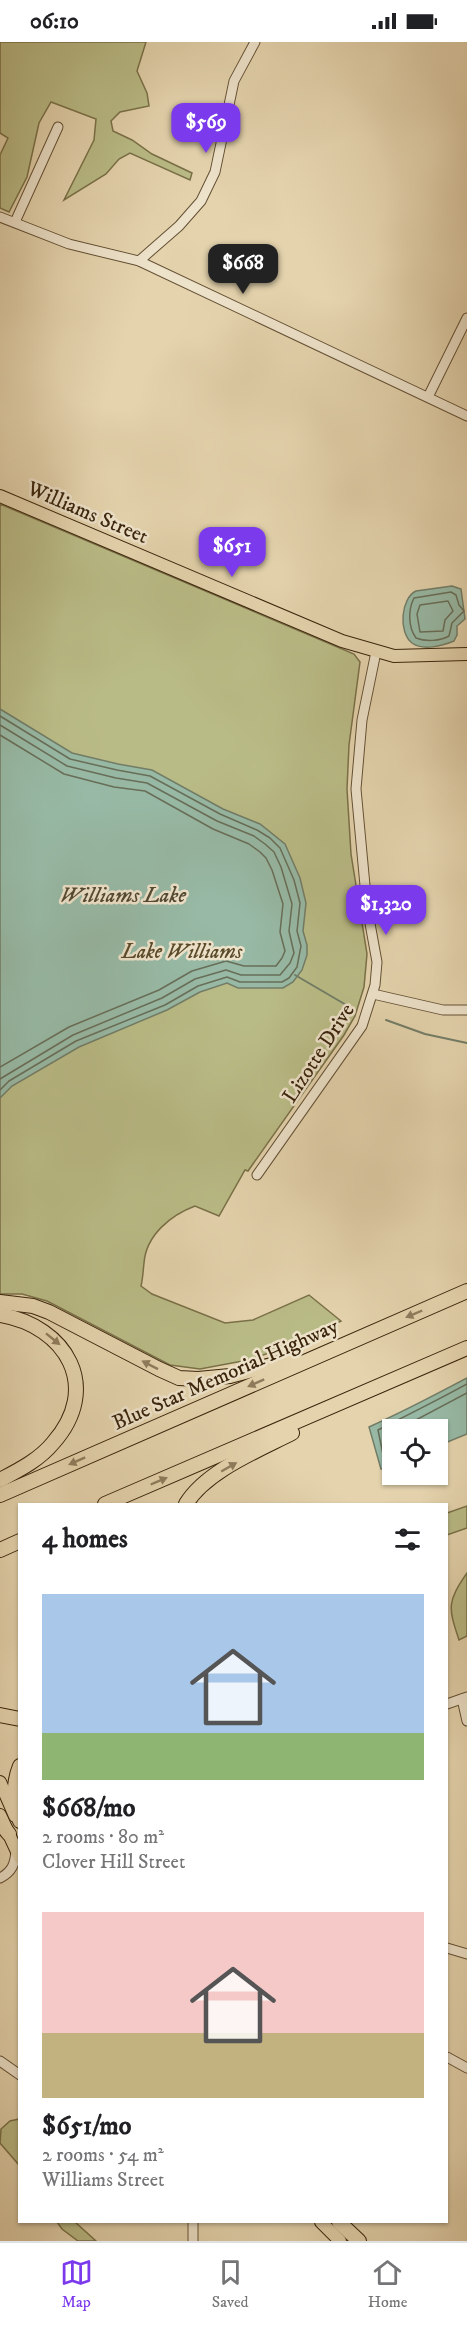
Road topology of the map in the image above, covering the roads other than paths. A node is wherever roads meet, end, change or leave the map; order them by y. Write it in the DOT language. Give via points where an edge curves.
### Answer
graph roads {
  1 [pos="255,42"];
  2 [pos="58,127"];
  3 [pos="0,217"];
  4 [pos="15,222"];
  5 [pos="139,261"];
  6 [pos="467,318"];
  7 [pos="428,397"];
  8 [pos="467,416"];
  9 [pos="0,496"];
  10 [pos="376,652"];
  11 [pos="467,654"];
  12 [pos="373,994"];
  13 [pos="467,1010"];
  14 [pos="257,1175"];
  15 [pos="467,1291"];
  16 [pos="0,1302"];
  17 [pos="0,1315"];
  18 [pos="348,1343"];
  19 [pos="467,1348"];
  20 [pos="414,1371"];
  21 [pos="0,1480"];
  22 [pos="0,1495"];
  23 [pos="107,1503"];
  24 [pos="187,1503"];
  25 [pos="18,1542"];
  26 [pos="18,1549"];
  27 [pos="0,1552"];
  28 [pos="464,1698"];
  29 [pos="448,1704"];
  30 [pos="0,1715"];
  31 [pos="18,1719"];
  32 [pos="467,1721"];
  33 [pos="18,1772"];
  34 [pos="0,1782"];
  35 [pos="0,1815"];
  36 [pos="12,1826"];
  37 [pos="18,1854"];
  38 [pos="0,1878"];
  39 [pos="448,1948"];
  40 [pos="467,1954"];
  41 [pos="448,2058"];
  42 [pos="0,2061"];
  43 [pos="467,2068"];
  44 [pos="18,2074"];
  45 [pos="193,2223"];
  46 [pos="322,2223"];
  47 [pos="340,2223"];
  48 [pos="193,2241"];
  49 [pos="340,2241"];
  50 [pos="358,2241"];
  1 -- 5 [label="street" via="234,81 215,172 201,201"];
  2 -- 4 [label="street"];
  3 -- 4 [label="street"];
  4 -- 5 [label="street" via="69,244"];
  5 -- 7 [label="street"];
  6 -- 7 [label="street"];
  7 -- 8 [label="street"];
  9 -- 10 [label="main road, Williams Street"];
  10 -- 11 [label="main road, Williams Street" via="410,657"];
  10 -- 12 [label="street, Lizotte Drive" via="362,720 356,789 367,908 377,962"];
  12 -- 13 [label="street" via="443,1010"];
  12 -- 14 [label="street, Lizotte Drive" via="362,1026"];
  15 -- 18 [label="highway, Blue Star Memorial Highway, one-way"];
  18 -- 16 [label="highway, one-way" via="241,1373 189,1379 172,1376 48,1312"];
  17 -- 21 [label="highway, one-way" via="27,1322 60,1344 73,1366 76,1390 70,1417 55,1442 34,1461"];
  18 -- 22 [label="highway, Blue Star Memorial Highway, one-way"];
  19 -- 20 [label="highway"];
  23 -- 20 [label="highway, one-way"];
  24 -- 20 [label="highway, one-way" via="201,1486 229,1467"];
  25 -- 27 [label="highway"];
  26 -- 27 [label="highway"];
  28 -- 29 [label="street"];
  28 -- 32 [label="street"];
  30 -- 31 [label="highway"];
  33 -- 36 [label="highway"];
  34 -- 36 [label="main road"];
  35 -- 36 [label="main road"];
  36 -- 37 [label="main road"];
  37 -- 38 [label="street" via="10,1872"];
  39 -- 40 [label="street"];
  41 -- 43 [label="street"];
  42 -- 44 [label="street"];
  45 -- 48 [label="street"];
  46 -- 49 [label="main road"];
  47 -- 50 [label="highway"];
}
